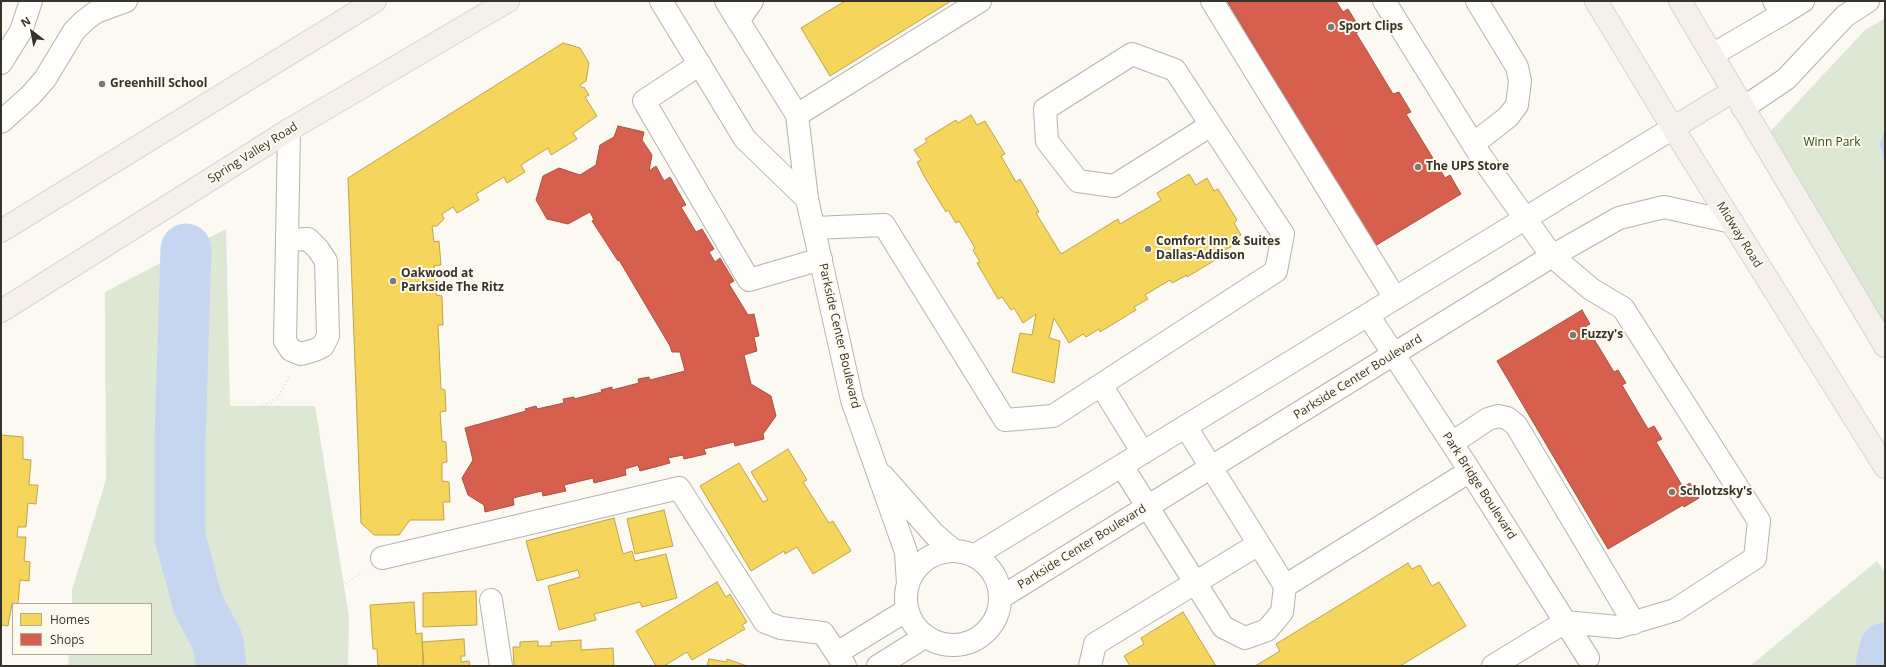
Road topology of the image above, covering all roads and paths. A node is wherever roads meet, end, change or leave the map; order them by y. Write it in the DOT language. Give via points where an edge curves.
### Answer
graph roads {
  1 [pos="31,1"];
  2 [pos="126,1"];
  3 [pos="375,1"];
  4 [pos="508,1"];
  5 [pos="661,1"];
  6 [pos="726,1"];
  7 [pos="752,1"];
  8 [pos="980,1"];
  9 [pos="1212,1"];
  10 [pos="1384,1"];
  11 [pos="1477,1"];
  12 [pos="1596,1"];
  13 [pos="1680,1"];
  14 [pos="1803,1"];
  15 [pos="1868,1"];
  16 [pos="1778,8"];
  17 [pos="738,21"];
  18 [pos="1712,55"];
  19 [pos="1,63"];
  20 [pos="700,64"];
  21 [pos="1738,100"];
  22 [pos="796,115"];
  23 [pos="1,122"];
  24 [pos="1210,125"];
  25 [pos="1672,128"];
  26 [pos="289,130"];
  27 [pos="1473,144"];
  28 [pos="807,199"];
  29 [pos="1526,218"];
  30 [pos="1732,222"];
  31 [pos="814,228"];
  32 [pos="1,231"];
  33 [pos="287,240"];
  34 [pos="1552,256"];
  35 [pos="821,259"];
  36 [pos="1395,298"];
  37 [pos="1,311"];
  38 [pos="1368,315"];
  39 [pos="1885,346"];
  40 [pos="301,354"];
  41 [pos="1393,355"];
  42 [pos="1101,385"];
  43 [pos="1186,427"];
  44 [pos="1452,443"];
  45 [pos="1143,453"];
  46 [pos="1122,466"];
  47 [pos="1211,467"];
  48 [pos="1885,467"];
  49 [pos="878,470"];
  50 [pos="1470,470"];
  51 [pos="1148,507"];
  52 [pos="1258,545"];
  53 [pos="964,554"];
  54 [pos="382,558"];
  55 [pos="1196,583"];
  56 [pos="908,584"];
  57 [pos="1285,586"];
  58 [pos="1000,598"];
  59 [pos="491,600"];
  60 [pos="313,606"];
  61 [pos="907,610"];
  62 [pos="1565,622"];
  63 [pos="1634,623"];
  64 [pos="926,636"];
  65 [pos="1588,658"];
  66 [pos="841,660"];
  67 [pos="331,666"];
  68 [pos="500,666"];
  69 [pos="878,666"];
  70 [pos="1090,666"];
  71 [pos="1493,666"];
  1 -- 19 [label="street" via="20,31"];
  2 -- 23 [label="street" via="96,12 84,21 74,31 45,79"];
  3 -- 32 [label="main road"];
  4 -- 26 [label="main road, Spring Valley Road"];
  5 -- 20 [label="street"];
  6 -- 17 [label="street, Parkside Center Boulevard"];
  7 -- 17 [label="street"];
  8 -- 22 [label="street"];
  9 -- 36 [label="street"];
  10 -- 27 [label="street"];
  11 -- 27 [label="street" via="1517,67 1520,81 1517,105 1508,117"];
  12 -- 25 [label="main road, Midway Road"];
  13 -- 18 [label="main road"];
  14 -- 16 [label="street"];
  15 -- 21 [label="street" via="1845,16 1786,79"];
  16 -- 18 [label="street"];
  17 -- 22 [label="street, Parkside Center Boulevard"];
  18 -- 21 [label="main road"];
  20 -- 28 [label="street" via="745,139"];
  20 -- 35 [label="street" via="644,101 749,280"];
  21 -- 25 [label="main road"];
  21 -- 39 [label="main road"];
  22 -- 28 [label="street, Parkside Center Boulevard"];
  24 -- 24 [label="street" via="1175,70 1132,54 1045,109 1047,141 1078,182 1114,186"];
  24 -- 42 [label="street" via="1282,234 1276,271"];
  25 -- 29 [label="street"];
  25 -- 30 [label="main road, Midway Road"];
  26 -- 33 [label="street"];
  26 -- 37 [label="main road, Spring Valley Road"];
  27 -- 29 [label="street"];
  28 -- 31 [label="street, Parkside Center Boulevard"];
  29 -- 34 [label="street"];
  29 -- 36 [label="street"];
  30 -- 34 [label="street, Parkside Center Boulevard" via="1664,207 1619,218"];
  30 -- 48 [label="main road, Midway Road"];
  31 -- 35 [label="street, Parkside Center Boulevard"];
  31 -- 42 [label="street" via="884,225 1005,420 1053,416"];
  33 -- 40 [label="street" via="286,341 291,350"];
  33 -- 40 [label="street" via="308,239 326,261 328,336 323,346"];
  34 -- 41 [label="street, Parkside Center Boulevard"];
  34 -- 63 [label="street" via="1591,288 1623,308 1759,521 1755,558 1675,610"];
  35 -- 49 [label="street, Parkside Center Boulevard" via="852,400"];
  36 -- 38 [label="street"];
  38 -- 41 [label="street, Park Bridge Boulevard"];
  38 -- 43 [label="street"];
  40 -- 60 [label="path" via="278,398 246,415 240,428"];
  41 -- 44 [label="street, Park Bridge Boulevard"];
  41 -- 47 [label="street, Parkside Center Boulevard"];
  42 -- 45 [label="street"];
  43 -- 45 [label="street"];
  43 -- 47 [label="street"];
  44 -- 50 [label="street, Park Bridge Boulevard"];
  44 -- 63 [label="street" via="1488,419 1498,416 1507,418 1516,425"];
  45 -- 46 [label="street"];
  46 -- 51 [label="street"];
  46 -- 53 [label="street"];
  47 -- 51 [label="street, Parkside Center Boulevard"];
  47 -- 52 [label="street"];
  49 -- 53 [label="street, Parkside Center Boulevard" via="934,534"];
  49 -- 56 [label="street, Parkside Center Boulevard" via="906,552"];
  50 -- 57 [label="street"];
  50 -- 62 [label="street, Park Bridge Boulevard"];
  51 -- 55 [label="street"];
  51 -- 58 [label="street, Parkside Center Boulevard"];
  52 -- 55 [label="street"];
  52 -- 57 [label="street"];
  53 -- 56 [label="street" via="938,554 914,571"];
  53 -- 58 [label="street" via="984,562 995,575"];
  54 -- 60 [label="path"];
  54 -- 66 [label="street" via="679,488 765,622 781,628 823,633"];
  55 -- 57 [label="street" via="1223,627 1245,638 1267,630 1282,612"];
  55 -- 70 [label="street" via="1095,644"];
  56 -- 61 [label="street"];
  58 -- 64 [label="street" via="994,622 984,634 970,642 938,643"];
  59 -- 68 [label="street"];
  60 -- 67 [label="path"];
  61 -- 64 [label="street" via="913,623"];
  61 -- 66 [label="street"];
  62 -- 63 [label="street" via="1618,627"];
  62 -- 65 [label="street, Park Bridge Boulevard"];
  62 -- 71 [label="street"];
  64 -- 69 [label="street"];
}
